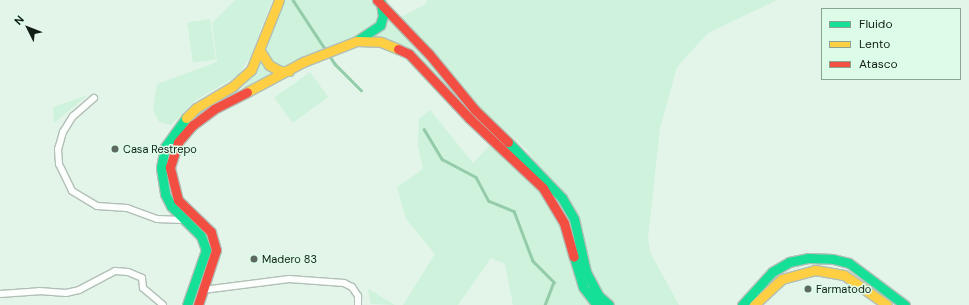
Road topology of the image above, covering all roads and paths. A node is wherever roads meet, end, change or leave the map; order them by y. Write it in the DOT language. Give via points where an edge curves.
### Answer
graph roads {
  1 [pos="279,0"];
  2 [pos="379,2"];
  3 [pos="357,41"];
  4 [pos="260,51"];
  5 [pos="289,71"];
  6 [pos="94,98"];
  7 [pos="183,220"];
  8 [pos="204,290"];
  9 [pos="0,294"];
  10 [pos="163,305"];
  11 [pos="187,305"];
  12 [pos="198,305"];
  13 [pos="358,305"];
  14 [pos="597,305"];
  15 [pos="609,305"];
  16 [pos="742,305"];
  17 [pos="754,305"];
  18 [pos="887,305"];
  19 [pos="905,305"];
  1 -- 4 [label="main road"];
  2 -- 3 [label="main road" via="383,16 380,25"];
  2 -- 15 [label="main road" via="429,54 476,110 550,182 574,219 589,278 599,296"];
  3 -- 5 [label="main road" via="303,62"];
  3 -- 14 [label="main road" via="381,42 409,54 469,118 543,188 564,223 583,287"];
  4 -- 5 [label="main road" via="269,65 280,71"];
  4 -- 7 [label="main road" via="244,79 196,108 178,127 165,147 161,168 162,182 171,206"];
  5 -- 8 [label="main road" via="202,117 174,150 171,178 176,195 191,214 206,226 215,240 215,259"];
  6 -- 7 [label="street" via="73,116 63,132 58,149 59,164 72,191 97,206 128,208 157,219"];
  7 -- 11 [label="main road" via="201,236 206,250"];
  8 -- 12 [label="main road"];
  8 -- 13 [label="street" via="289,279 344,283 352,287 358,296"];
  9 -- 10 [label="street" via="39,291 66,293 78,290 115,271 128,272 142,278 143,288"];
  16 -- 19 [label="main road" via="772,272 789,262 808,258 833,258 850,263"];
  17 -- 18 [label="main road" via="782,279 815,270 844,275"];
}
